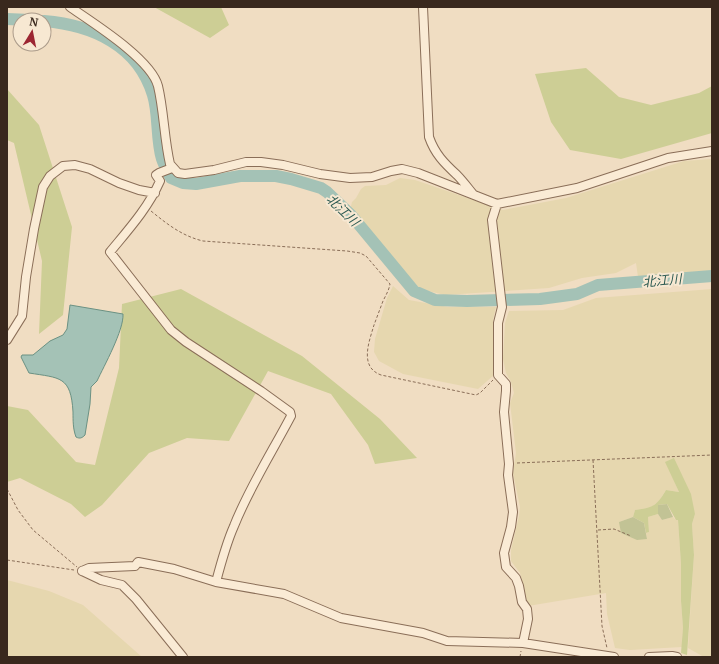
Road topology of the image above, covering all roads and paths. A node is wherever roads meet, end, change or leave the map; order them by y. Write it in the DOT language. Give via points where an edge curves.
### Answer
graph roads {
  1 [pos="70,7"];
  2 [pos="423,7"];
  3 [pos="712,151"];
  4 [pos="172,168"];
  5 [pos="155,193"];
  6 [pos="474,195"];
  7 [pos="497,204"];
  8 [pos="146,207"];
  9 [pos="7,340"];
  10 [pos="498,374"];
  11 [pos="712,454"];
  12 [pos="593,459"];
  13 [pos="509,464"];
  14 [pos="7,489"];
  15 [pos="598,530"];
  16 [pos="631,536"];
  17 [pos="7,560"];
  18 [pos="82,571"];
  19 [pos="216,582"];
  20 [pos="523,643"];
  21 [pos="183,657"];
  22 [pos="611,657"];
  23 [pos="649,657"];
  24 [pos="678,657"];
  1 -- 4 [label="street" via="109,34 152,72 157,84"];
  2 -- 6 [label="street" via="429,138 439,158"];
  3 -- 7 [label="street" via="668,158 577,188"];
  4 -- 5 [label="street" via="156,175 160,181"];
  4 -- 6 [label="street" via="178,173 185,174 246,162 261,162 350,178 372,177 402,169"];
  5 -- 8 [label="street"];
  5 -- 9 [label="street" via="119,183 75,165 63,166 50,176 43,187 29,254 22,316"];
  6 -- 7 [label="street"];
  7 -- 10 [label="street" via="492,220 502,307 498,323"];
  8 -- 10 [label="path" via="176,231 202,241 347,251 366,256 390,284 367,350 369,364 377,373 476,395"];
  8 -- 19 [label="street" via="110,252 171,330 261,390 290,412 291,416 234,524"];
  10 -- 13 [label="street" via="506,384 504,412"];
  11 -- 12 [label="path"];
  12 -- 13 [label="path"];
  12 -- 15 [label="path"];
  13 -- 20 [label="street" via="513,512 504,553 506,567 516,578 522,602 527,609 528,619"];
  14 -- 18 [label="path" via="33,530"];
  15 -- 16 [label="path" via="614,529"];
  15 -- 22 [label="path" via="602,626"];
  17 -- 18 [label="path"];
  18 -- 19 [label="street" via="89,568 135,566 138,562 174,569"];
  18 -- 21 [label="street" via="122,586 136,599"];
  19 -- 20 [label="street" via="284,594 341,618 423,633 447,641"];
  20 -- 22 [label="street"];
  23 -- 24 [label="street"];
}
